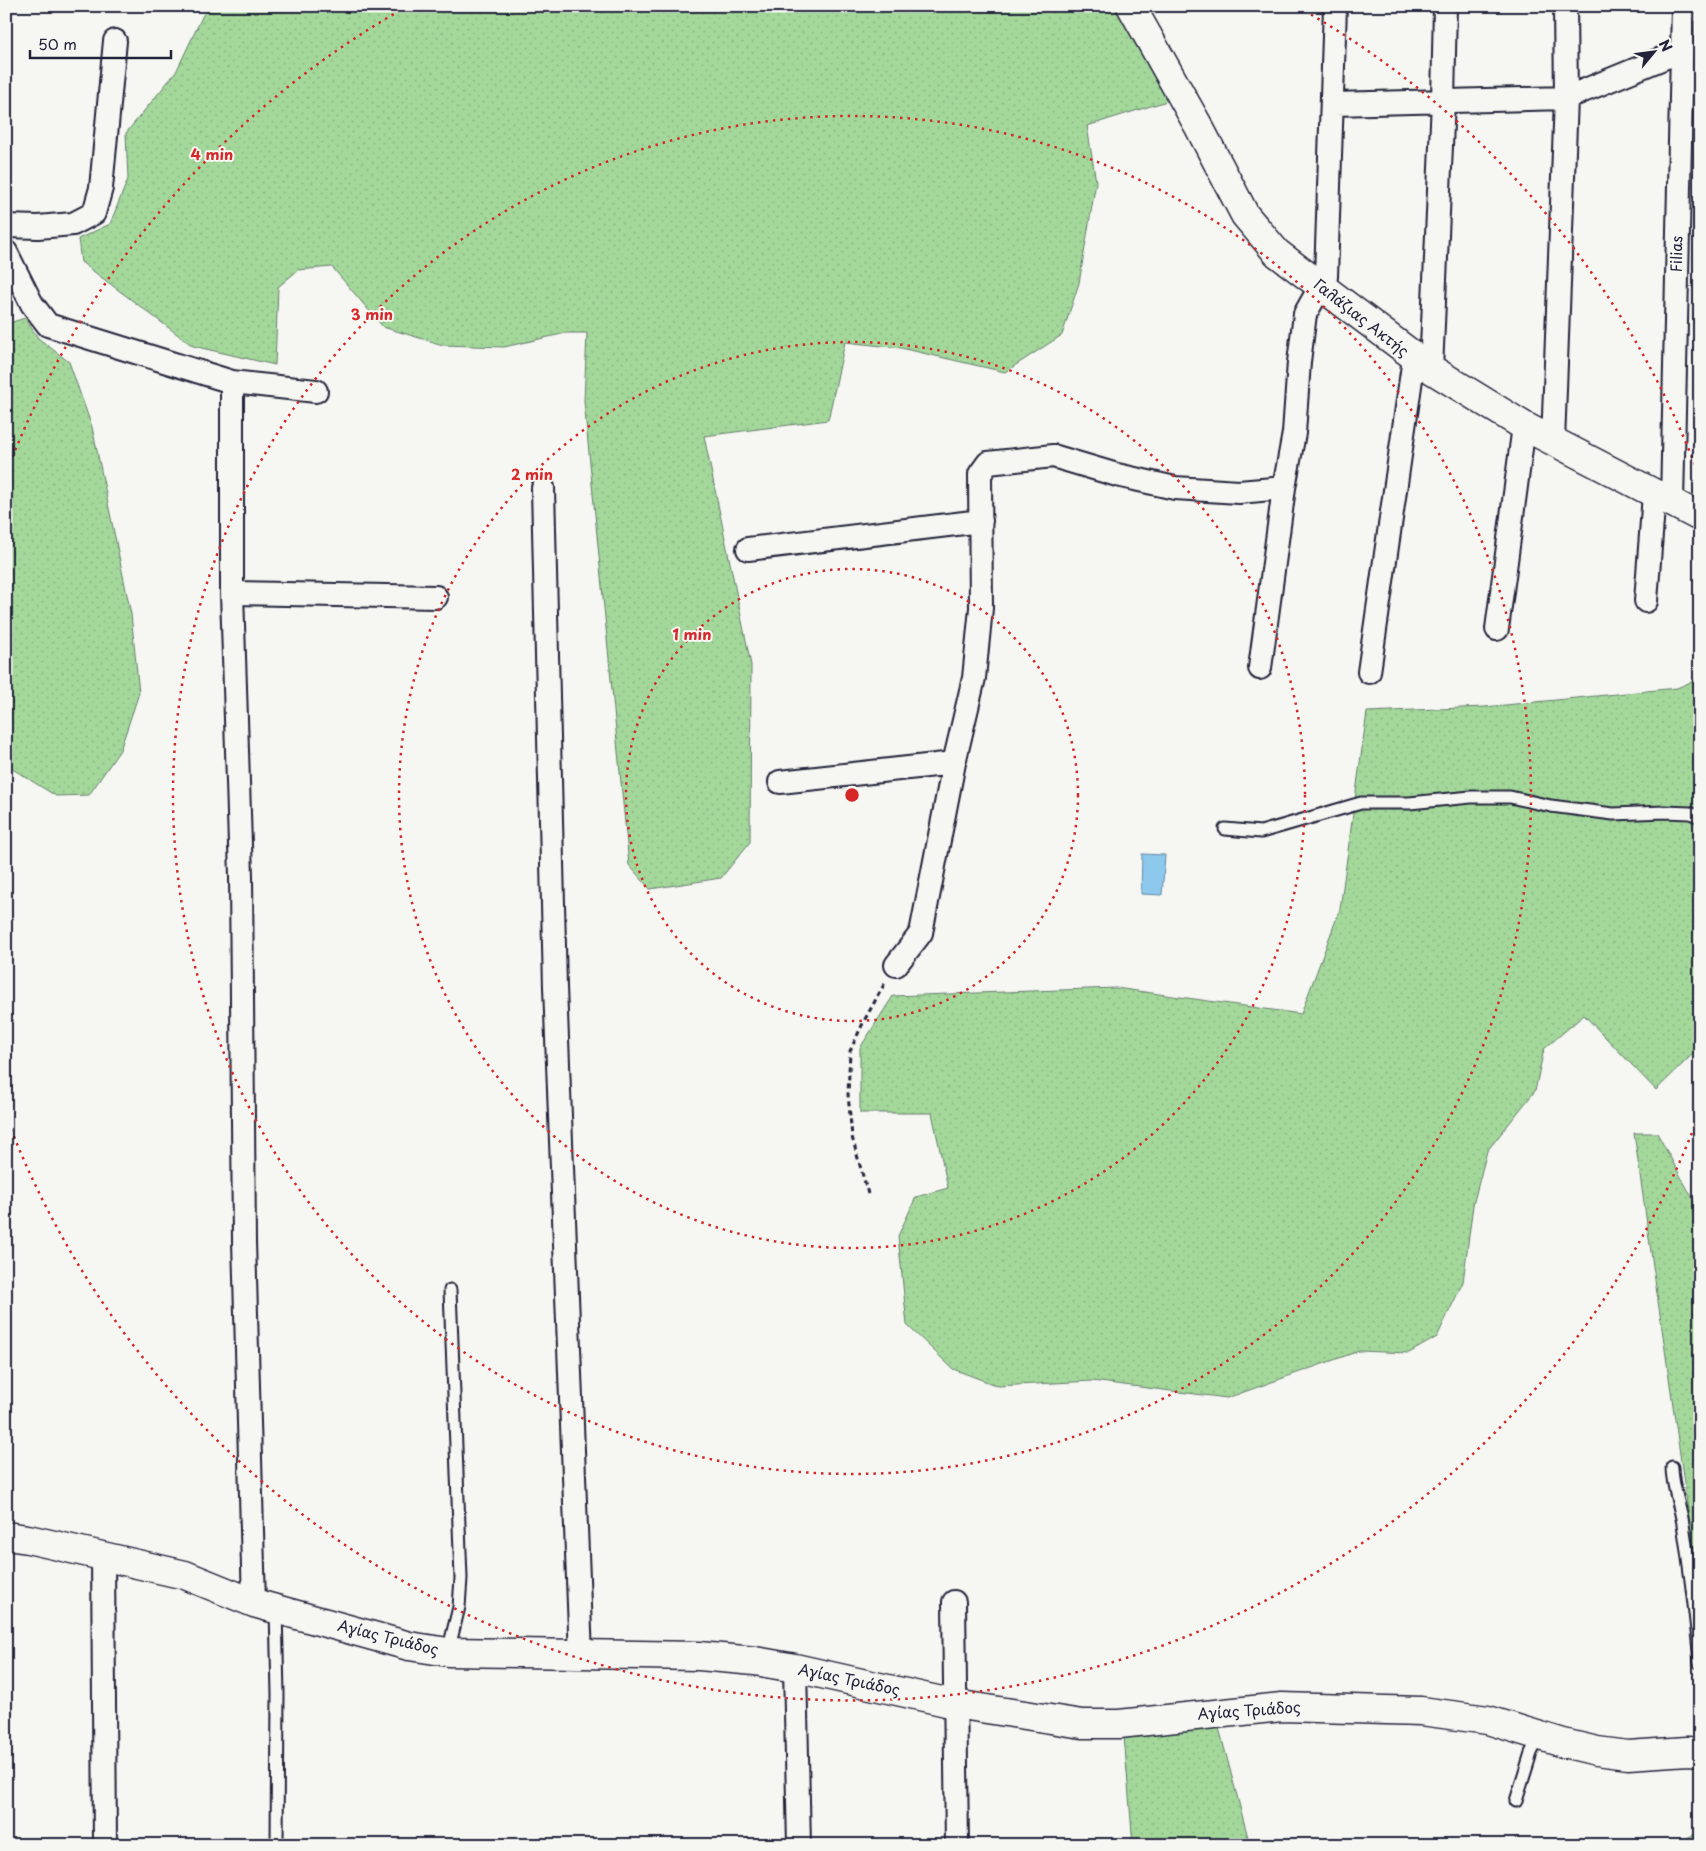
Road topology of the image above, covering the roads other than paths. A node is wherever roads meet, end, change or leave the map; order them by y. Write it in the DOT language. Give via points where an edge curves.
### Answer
graph roads {
  1 [pos="1131,6"];
  2 [pos="1335,6"];
  3 [pos="1445,6"];
  4 [pos="1565,6"];
  5 [pos="1683,6"];
  6 [pos="115,41"];
  7 [pos="1683,50"];
  8 [pos="1566,98"];
  9 [pos="1443,101"];
  10 [pos="1333,104"];
  11 [pos="6,226"];
  12 [pos="6,252"];
  13 [pos="1322,287"];
  14 [pos="1422,364"];
  15 [pos="232,382"];
  16 [pos="316,391"];
  17 [pos="1524,426"];
  18 [pos="1553,442"];
  19 [pos="543,488"];
  20 [pos="1284,488"];
  21 [pos="1663,498"];
  22 [pos="1700,517"];
  23 [pos="981,521"];
  24 [pos="748,549"];
  25 [pos="232,593"];
  26 [pos="436,597"];
  27 [pos="1646,601"];
  28 [pos="1497,629"];
  29 [pos="1260,668"];
  30 [pos="1369,672"];
  31 [pos="954,763"];
  32 [pos="780,782"];
  33 [pos="1700,817"];
  34 [pos="1225,829"];
  35 [pos="896,965"];
  36 [pos="450,1290"];
  37 [pos="1672,1467"];
  38 [pos="6,1536"];
  39 [pos="104,1555"];
  40 [pos="954,1602"];
  41 [pos="265,1606"];
  42 [pos="448,1652"];
  43 [pos="581,1656"];
  44 [pos="1700,1663"];
  45 [pos="795,1668"];
  46 [pos="955,1704"];
  47 [pos="1540,1736"];
  48 [pos="1700,1752"];
  49 [pos="1516,1801"];
  50 [pos="105,1845"];
  51 [pos="276,1845"];
  52 [pos="799,1845"];
  53 [pos="957,1845"];
  1 -- 13 [label="street, Γαλάζιας Ακτής" via="1245,215 1277,253"];
  2 -- 10 [label="street"];
  3 -- 9 [label="street"];
  4 -- 8 [label="street"];
  5 -- 7 [label="street, Filias"];
  6 -- 11 [label="street" via="101,188 94,213 73,224"];
  7 -- 8 [label="street"];
  7 -- 21 [label="street, Filias"];
  8 -- 9 [label="street"];
  8 -- 18 [label="street"];
  9 -- 10 [label="street"];
  9 -- 14 [label="street"];
  10 -- 13 [label="street" via="1326,277"];
  12 -- 15 [label="street" via="32,304 48,326"];
  13 -- 14 [label="street, Γαλάζιας Ακτής"];
  13 -- 20 [label="street" via="1305,314 1298,362 1294,432"];
  14 -- 17 [label="street, Γαλάζιας Ακτής"];
  14 -- 30 [label="street"];
  15 -- 16 [label="street"];
  15 -- 25 [label="street"];
  17 -- 18 [label="street, Γαλάζιας Ακτής"];
  17 -- 28 [label="street"];
  18 -- 21 [label="street, Γαλάζιας Ακτής"];
  19 -- 43 [label="street" via="554,947"];
  20 -- 23 [label="street" via="1239,492 1174,488 1053,456 988,463 980,474"];
  20 -- 29 [label="street"];
  21 -- 22 [label="street, Γαλάζιας Ακτής"];
  21 -- 27 [label="street, Filias"];
  23 -- 24 [label="street"];
  23 -- 31 [label="street" via="981,608 974,678"];
  25 -- 26 [label="street"];
  25 -- 41 [label="street" via="241,876 244,1240"];
  31 -- 32 [label="street"];
  31 -- 35 [label="street" via="920,933"];
  33 -- 34 [label="lane" via="1665,812 1613,814 1510,797 1471,797 1409,803 1361,803 1261,832"];
  36 -- 42 [label="lane" via="461,1578 459,1607"];
  37 -- 44 [label="lane" via="1672,1483 1681,1514 1693,1590"];
  38 -- 39 [label="street, Αγίας Τριάδος"];
  39 -- 41 [label="street, Αγίας Τριάδος" via="185,1575"];
  39 -- 50 [label="street"];
  40 -- 46 [label="street"];
  41 -- 42 [label="street, Αγίας Τριάδος" via="408,1646"];
  41 -- 51 [label="lane" via="278,1694"];
  42 -- 43 [label="street, Αγίας Τριάδος"];
  43 -- 45 [label="street, Αγίας Τριάδος" via="698,1656"];
  45 -- 46 [label="street, Αγίας Τριάδος"];
  45 -- 52 [label="street"];
  46 -- 47 [label="street, Αγίας Τριάδος" via="1082,1724 1120,1724 1282,1707 1421,1711 1488,1720"];
  46 -- 53 [label="street"];
  47 -- 48 [label="street, Αγίας Τριάδος" via="1628,1755"];
  47 -- 49 [label="lane" via="1531,1753"];
}
